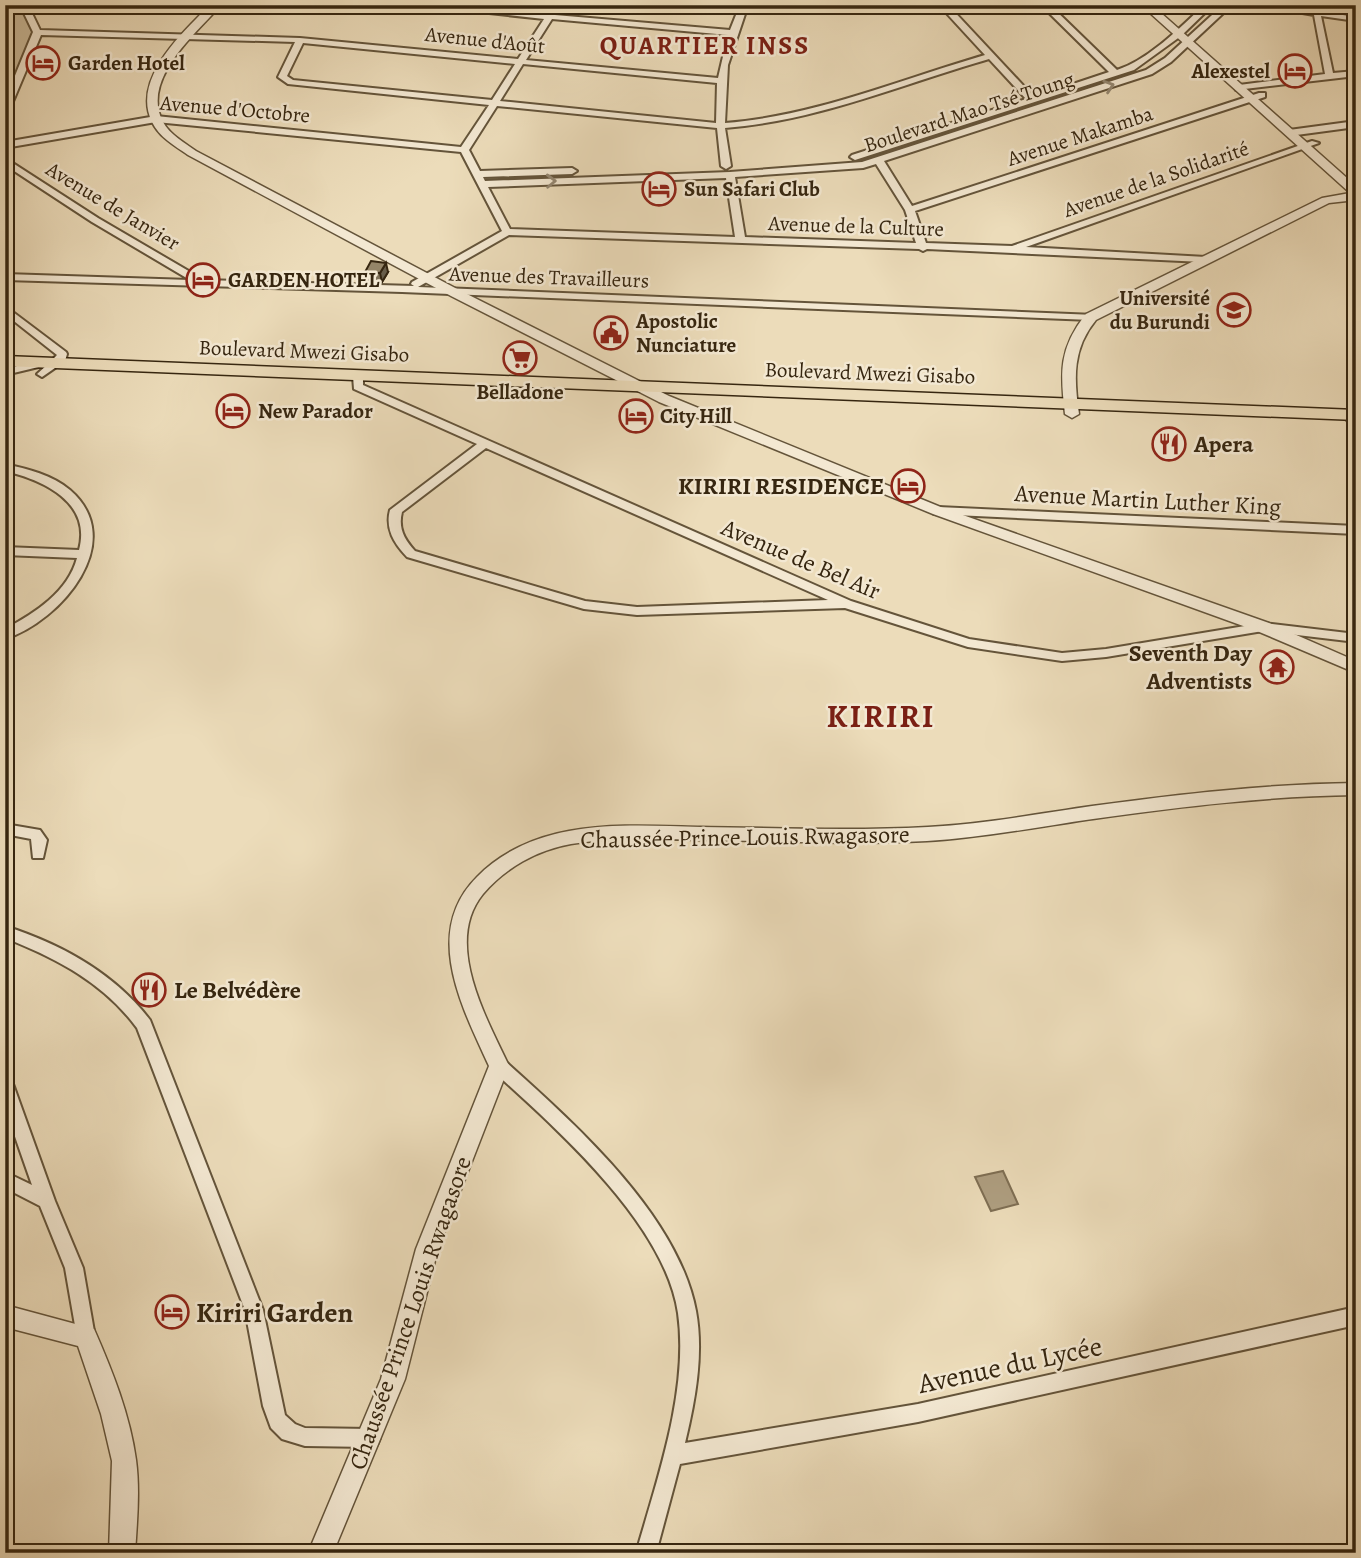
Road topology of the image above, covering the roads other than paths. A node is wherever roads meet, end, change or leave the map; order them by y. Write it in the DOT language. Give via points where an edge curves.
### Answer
graph roads {
  1 [pos="24,5"];
  2 [pos="216,5"];
  3 [pos="418,5"];
  4 [pos="557,5"];
  5 [pos="744,5"];
  6 [pos="943,5"];
  7 [pos="1045,5"];
  8 [pos="1146,5"];
  9 [pos="1159,5"];
  10 [pos="1209,5"];
  11 [pos="1228,5"];
  12 [pos="1259,5"];
  13 [pos="1317,16"];
  14 [pos="549,17"];
  15 [pos="1356,19"];
  16 [pos="37,32"];
  17 [pos="731,33"];
  18 [pos="1186,35"];
  19 [pos="184,36"];
  20 [pos="300,40"];
  21 [pos="990,56"];
  22 [pos="521,61"];
  23 [pos="1115,73"];
  24 [pos="1356,73"];
  25 [pos="1329,75"];
  26 [pos="720,81"];
  27 [pos="18,84"];
  28 [pos="5,86"];
  29 [pos="1255,93"];
  30 [pos="1032,100"];
  31 [pos="493,103"];
  32 [pos="5,111"];
  33 [pos="156,119"];
  34 [pos="1356,124"];
  35 [pos="719,126"];
  36 [pos="1301,131"];
  37 [pos="1289,133"];
  38 [pos="5,145"];
  39 [pos="1309,145"];
  40 [pos="464,150"];
  41 [pos="5,161"];
  42 [pos="879,161"];
  43 [pos="728,170"];
  44 [pos="477,174"];
  45 [pos="1340,180"];
  46 [pos="1356,181"];
  47 [pos="483,184"];
  48 [pos="1356,194"];
  49 [pos="1326,200"];
  50 [pos="910,210"];
  51 [pos="507,232"];
  52 [pos="741,241"];
  53 [pos="923,248"];
  54 [pos="1010,249"];
  55 [pos="1203,259"];
  56 [pos="5,277"];
  57 [pos="426,278"];
  58 [pos="201,282"];
  59 [pos="402,289"];
  60 [pos="455,293"];
  61 [pos="5,309"];
  62 [pos="1091,317"];
  63 [pos="52,360"];
  64 [pos="5,361"];
  65 [pos="599,366"];
  66 [pos="5,372"];
  67 [pos="358,381"];
  68 [pos="586,385"];
  69 [pos="640,387"];
  70 [pos="664,399"];
  71 [pos="882,401"];
  72 [pos="699,406"];
  73 [pos="1072,408"];
  74 [pos="1354,421"];
  75 [pos="485,443"];
  76 [pos="5,467"];
  77 [pos="938,511"];
  78 [pos="1356,530"];
  79 [pos="5,551"];
  80 [pos="85,554"];
  81 [pos="846,604"];
  82 [pos="1264,627"];
  83 [pos="5,635"];
  84 [pos="1356,638"];
  85 [pos="1356,668"];
  86 [pos="1356,789"];
  87 [pos="5,829"];
  88 [pos="38,854"];
  89 [pos="5,932"];
  90 [pos="499,1066"];
  91 [pos="5,1084"];
  92 [pos="5,1179"];
  93 [pos="46,1201"];
  94 [pos="5,1316"];
  95 [pos="1356,1316"];
  96 [pos="86,1337"];
  97 [pos="369,1438"];
  98 [pos="674,1455"];
  99 [pos="122,1553"];
  100 [pos="320,1553"];
  101 [pos="646,1553"];
  1 -- 16 [label="street"];
  2 -- 19 [label="street"];
  3 -- 14 [label="street"];
  4 -- 14 [label="street"];
  5 -- 17 [label="street"];
  6 -- 21 [label="street"];
  7 -- 23 [label="street"];
  8 -- 18 [label="street"];
  9 -- 18 [label="street"];
  10 -- 18 [label="street, Boulevard Mao Tsé Toung"];
  11 -- 18 [label="street, Boulevard Mao Tsé Toung"];
  12 -- 13 [label="street"];
  13 -- 15 [label="street"];
  13 -- 25 [label="street"];
  14 -- 17 [label="street"];
  14 -- 22 [label="street"];
  16 -- 19 [label="street, Avenue d'Août"];
  16 -- 27 [label="street"];
  17 -- 26 [label="street"];
  18 -- 23 [label="street, Boulevard Mao Tsé Toung"];
  18 -- 29 [label="street"];
  18 -- 29 [label="street" via="1239,88"];
  42 -- 18 [label="street, Boulevard Mao Tsé Toung, one-way" via="1149,72 1168,60"];
  19 -- 20 [label="street, Avenue d'Août"];
  19 -- 33 [label="street" via="156,80"];
  20 -- 22 [label="street, Avenue d'Août"];
  20 -- 31 [label="street" via="282,77 286,81"];
  21 -- 30 [label="street"];
  21 -- 35 [label="street" via="801,113"];
  22 -- 26 [label="street, Avenue d'Août"];
  22 -- 31 [label="street"];
  23 -- 30 [label="street, Boulevard Mao Tsé Toung"];
  24 -- 25 [label="street, Avenue Makamba"];
  25 -- 29 [label="street, Avenue Makamba"];
  26 -- 35 [label="street"];
  27 -- 28 [label="street"];
  27 -- 32 [label="street"];
  29 -- 36 [label="street"];
  29 -- 37 [label="street"];
  29 -- 50 [label="street, Avenue Makamba"];
  30 -- 43 [label="street, Boulevard Mao Tsé Toung" via="855,157"];
  31 -- 35 [label="street"];
  31 -- 40 [label="street"];
  33 -- 38 [label="street, Avenue d'Octobre"];
  33 -- 40 [label="street, Avenue d'Octobre"];
  33 -- 57 [label="street" via="192,153"];
  34 -- 36 [label="street"];
  35 -- 43 [label="street"];
  36 -- 37 [label="street"];
  36 -- 39 [label="street"];
  37 -- 39 [label="street"];
  39 -- 45 [label="street"];
  39 -- 46 [label="street"];
  39 -- 54 [label="street, Avenue de la Solidarité"];
  40 -- 44 [label="street"];
  41 -- 58 [label="street, Avenue de Janvier"];
  42 -- 43 [label="street, Boulevard Mao Tsé Toung" via="823,169"];
  42 -- 50 [label="street"];
  43 -- 44 [label="street, Boulevard Mao Tsé Toung"];
  47 -- 43 [label="street, Boulevard Mao Tsé Toung, one-way"];
  43 -- 52 [label="street"];
  44 -- 47 [label="street"];
  45 -- 48 [label="street"];
  45 -- 49 [label="street" via="1339,190"];
  47 -- 51 [label="street"];
  48 -- 49 [label="street"];
  49 -- 55 [label="street"];
  50 -- 53 [label="street"];
  51 -- 52 [label="street, Avenue de la Culture"];
  51 -- 57 [label="street"];
  52 -- 53 [label="street, Avenue de la Culture"];
  53 -- 54 [label="street, Avenue de la Culture"];
  54 -- 55 [label="street, Avenue de la Culture"];
  55 -- 62 [label="street"];
  56 -- 58 [label="street, Avenue des Travailleurs"];
  57 -- 59 [label="street"];
  57 -- 60 [label="street"];
  58 -- 59 [label="street, Avenue des Travailleurs"];
  59 -- 60 [label="street, Avenue des Travailleurs"];
  60 -- 62 [label="street, Avenue des Travailleurs"];
  60 -- 65 [label="street"];
  61 -- 63 [label="street"];
  62 -- 73 [label="street" via="1069,353"];
  63 -- 64 [label="main road, Boulevard Mwezi Gisabo"];
  63 -- 66 [label="main road, Boulevard Mwezi Gisabo"];
  63 -- 67 [label="main road, Boulevard Mwezi Gisabo"];
  63 -- 67 [label="main road, Boulevard Mwezi Gisabo"];
  65 -- 68 [label="main road" via="597,378"];
  65 -- 69 [label="street"];
  67 -- 68 [label="main road, Boulevard Mwezi Gisabo"];
  67 -- 70 [label="main road, Boulevard Mwezi Gisabo"];
  67 -- 75 [label="street, Avenue de Bel Air"];
  68 -- 69 [label="main road, Boulevard Mwezi Gisabo"];
  69 -- 70 [label="street"];
  69 -- 71 [label="main road, Boulevard Mwezi Gisabo"];
  70 -- 72 [label="main road, Boulevard Mwezi Gisabo"];
  71 -- 72 [label="main road, Boulevard Mwezi Gisabo"];
  71 -- 73 [label="main road, Boulevard Mwezi Gisabo"];
  72 -- 77 [label="street"];
  73 -- 74 [label="main road, Boulevard Mwezi Gisabo"];
  75 -- 81 [label="street, Avenue de Bel Air"];
  75 -- 81 [label="street" via="396,510 395,531 411,554 557,598 610,609"];
  76 -- 80 [label="street" via="58,485 80,506 89,539"];
  77 -- 78 [label="street, Avenue Martin Luther King"];
  77 -- 82 [label="street"];
  79 -- 80 [label="street"];
  80 -- 83 [label="street" via="62,594"];
  81 -- 82 [label="street, Avenue de Bel Air" via="968,643 1062,657"];
  82 -- 84 [label="street, Avenue de Bel Air"];
  82 -- 85 [label="street"];
  86 -- 90 [label="street, Chaussée Prince Louis Rwagasore" via="1262,790 926,834 641,833 551,842 520,854 494,873 469,900 458,927 468,998"];
  87 -- 88 [label="street" via="34,834 40,840"];
  89 -- 97 [label="street" via="44,947 98,979 120,994 144,1025 254,1310 278,1422 305,1437"];
  90 -- 97 [label="street, Chaussée Prince Louis Rwagasore" via="427,1249 393,1379"];
  90 -- 98 [label="street" via="574,1136 668,1255 687,1312 687,1369"];
  91 -- 93 [label="street"];
  92 -- 93 [label="street"];
  93 -- 96 [label="street" via="74,1268"];
  94 -- 96 [label="street"];
  95 -- 98 [label="street, Avenue du Lycée" via="918,1413"];
  96 -- 99 [label="street" via="124,1461"];
  97 -- 100 [label="street, Chaussée Prince Louis Rwagasore"];
  98 -- 101 [label="street"];
}
